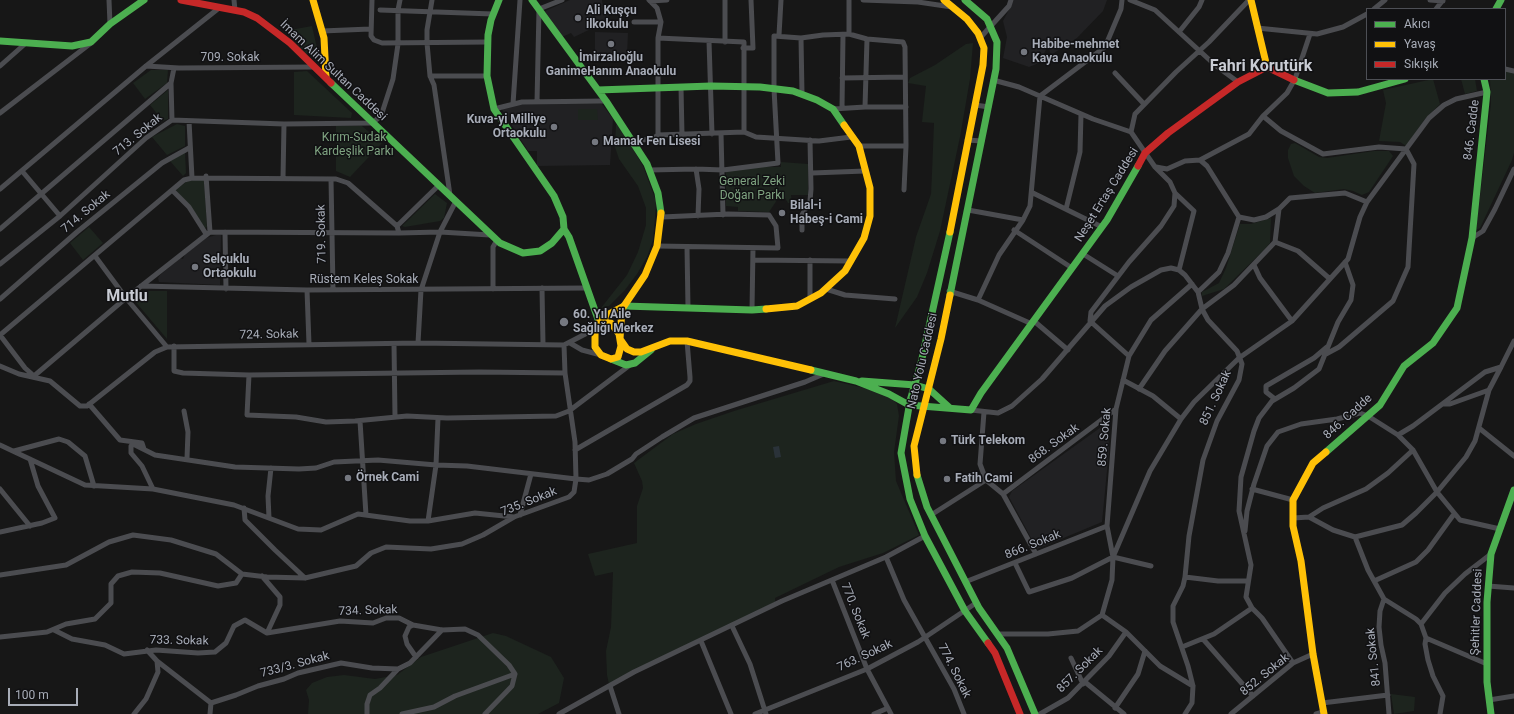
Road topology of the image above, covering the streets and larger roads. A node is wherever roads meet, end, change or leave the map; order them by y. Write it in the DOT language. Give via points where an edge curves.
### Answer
graph roads {
  1 [pos="109,0"];
  2 [pos="144,0"];
  3 [pos="181,0"];
  4 [pos="234,0"];
  5 [pos="313,0"];
  6 [pos="372,0"];
  7 [pos="400,0"];
  8 [pos="432,0"];
  9 [pos="499,0"];
  10 [pos="520,0"];
  11 [pos="532,0"];
  12 [pos="562,0"];
  13 [pos="650,0"];
  14 [pos="667,0"];
  15 [pos="725,0"];
  16 [pos="751,0"];
  17 [pos="781,0"];
  18 [pos="849,0"];
  19 [pos="863,0"];
  20 [pos="944,0"];
  21 [pos="965,0"];
  22 [pos="1011,0"];
  23 [pos="1122,0"];
  24 [pos="1130,0"];
  25 [pos="1202,0"];
  26 [pos="1250,0"];
  27 [pos="1385,0"];
  28 [pos="1430,0"];
  29 [pos="190,1"];
  30 [pos="1443,1"];
  31 [pos="219,8"];
  32 [pos="953,8"];
  33 [pos="1375,8"];
  34 [pos="539,9"];
  35 [pos="235,10"];
  36 [pos="380,10"];
  37 [pos="398,10"];
  38 [pos="430,12"];
  39 [pos="493,14"];
  40 [pos="1366,15"];
  41 [pos="634,22"];
  42 [pos="661,22"];
  43 [pos="110,24"];
  44 [pos="990,25"];
  45 [pos="1258,28"];
  46 [pos="370,29"];
  47 [pos="322,31"];
  48 [pos="1178,32"];
  49 [pos="843,34"];
  50 [pos="849,34"];
  51 [pos="1310,34"];
  52 [pos="779,35"];
  53 [pos="658,38"];
  54 [pos="801,38"];
  55 [pos="980,38"];
  56 [pos="867,39"];
  57 [pos="0,41"];
  58 [pos="709,41"];
  59 [pos="27,42"];
  60 [pos="91,42"];
  61 [pos="488,42"];
  62 [pos="725,42"];
  63 [pos="427,43"];
  64 [pos="398,44"];
  65 [pos="744,48"];
  66 [pos="1199,51"];
  67 [pos="0,66"];
  68 [pos="146,66"];
  69 [pos="314,67"];
  70 [pos="1267,67"];
  71 [pos="174,68"];
  72 [pos="1115,73"];
  73 [pos="430,76"];
  74 [pos="487,76"];
  75 [pos="326,77"];
  76 [pos="905,77"];
  77 [pos="842,78"];
  78 [pos="866,79"];
  79 [pos="1295,79"];
  80 [pos="994,80"];
  81 [pos="1402,80"];
  82 [pos="1484,80"];
  83 [pos="1238,82"];
  84 [pos="171,83"];
  85 [pos="711,86"];
  86 [pos="681,87"];
  87 [pos="658,88"];
  88 [pos="745,88"];
  89 [pos="774,89"];
  90 [pos="598,90"];
  91 [pos="1487,92"];
  92 [pos="802,94"];
  93 [pos="1040,96"];
  94 [pos="537,102"];
  95 [pos="606,102"];
  96 [pos="513,104"];
  97 [pos="1144,104"];
  98 [pos="975,105"];
  99 [pos="865,107"];
  100 [pos="988,107"];
  101 [pos="842,108"];
  102 [pos="906,108"];
  103 [pos="494,109"];
  104 [pos="833,110"];
  105 [pos="0,113"];
  106 [pos="1081,114"];
  107 [pos="1263,116"];
  108 [pos="172,120"];
  109 [pos="189,121"];
  110 [pos="372,123"];
  111 [pos="284,124"];
  112 [pos="744,132"];
  113 [pos="1131,132"];
  114 [pos="721,133"];
  115 [pos="712,134"];
  116 [pos="658,135"];
  117 [pos="682,135"];
  118 [pos="851,137"];
  119 [pos="777,138"];
  120 [pos="810,140"];
  121 [pos="968,140"];
  122 [pos="632,141"];
  123 [pos="982,141"];
  124 [pos="859,146"];
  125 [pos="906,146"];
  126 [pos="189,148"];
  127 [pos="1406,150"];
  128 [pos="1145,153"];
  129 [pos="1200,160"];
  130 [pos="1155,167"];
  131 [pos="696,169"];
  132 [pos="1514,169"];
  133 [pos="649,170"];
  134 [pos="723,170"];
  135 [pos="22,171"];
  136 [pos="865,171"];
  137 [pos="812,173"];
  138 [pos="206,176"];
  139 [pos="192,178"];
  140 [pos="283,178"];
  141 [pos="331,180"];
  142 [pos="439,185"];
  143 [pos="0,189"];
  144 [pos="172,190"];
  145 [pos="904,190"];
  146 [pos="1033,193"];
  147 [pos="1176,193"];
  148 [pos="41,195"];
  149 [pos="450,195"];
  150 [pos="456,201"];
  151 [pos="1367,202"];
  152 [pos="1278,209"];
  153 [pos="968,210"];
  154 [pos="1066,210"];
  155 [pos="723,214"];
  156 [pos="60,216"];
  157 [pos="698,216"];
  158 [pos="662,217"];
  159 [pos="1239,217"];
  160 [pos="1023,220"];
  161 [pos="397,226"];
  162 [pos="1102,227"];
  163 [pos="0,229"];
  164 [pos="564,229"];
  165 [pos="802,230"];
  166 [pos="1014,230"];
  167 [pos="225,232"];
  168 [pos="440,232"];
  169 [pos="208,233"];
  170 [pos="332,233"];
  171 [pos="399,233"];
  172 [pos="490,235"];
  173 [pos="1472,238"];
  174 [pos="497,240"];
  175 [pos="1275,242"];
  176 [pos="657,246"];
  177 [pos="687,247"];
  178 [pos="754,248"];
  179 [pos="1083,254"];
  180 [pos="95,256"];
  181 [pos="753,260"];
  182 [pos="810,260"];
  183 [pos="850,261"];
  184 [pos="1345,262"];
  185 [pos="0,264"];
  186 [pos="1254,265"];
  187 [pos="1072,268"];
  188 [pos="1179,270"];
  189 [pos="1118,276"];
  190 [pos="1330,279"];
  191 [pos="1192,284"];
  192 [pos="141,286"];
  193 [pos="542,288"];
  194 [pos="587,288"];
  195 [pos="226,289"];
  196 [pos="333,289"];
  197 [pos="493,289"];
  198 [pos="826,289"];
  199 [pos="307,290"];
  200 [pos="421,290"];
  201 [pos="949,291"];
  202 [pos="1198,292"];
  203 [pos="126,298"];
  204 [pos="0,299"];
  205 [pos="810,299"];
  206 [pos="894,299"];
  207 [pos="978,300"];
  208 [pos="623,307"];
  209 [pos="688,308"];
  210 [pos="1202,309"];
  211 [pos="752,310"];
  212 [pos="1090,321"];
  213 [pos="1292,321"];
  214 [pos="1033,323"];
  215 [pos="597,325"];
  216 [pos="0,335"];
  217 [pos="620,339"];
  218 [pos="687,341"];
  219 [pos="1514,341"];
  220 [pos="309,344"];
  221 [pos="394,344"];
  222 [pos="418,344"];
  223 [pos="543,344"];
  224 [pos="567,344"];
  225 [pos="174,346"];
  226 [pos="167,347"];
  227 [pos="654,347"];
  228 [pos="1327,347"];
  229 [pos="1068,350"];
  230 [pos="1326,354"];
  231 [pos="602,355"];
  232 [pos="1129,356"];
  233 [pos="1239,358"];
  234 [pos="611,359"];
  235 [pos="631,364"];
  236 [pos="0,366"];
  237 [pos="1501,367"];
  238 [pos="394,373"];
  239 [pos="565,373"];
  240 [pos="826,373"];
  241 [pos="249,375"];
  242 [pos="34,376"];
  243 [pos="1123,380"];
  244 [pos="856,381"];
  245 [pos="915,385"];
  246 [pos="929,389"];
  247 [pos="1139,389"];
  248 [pos="1489,390"];
  249 [pos="1275,399"];
  250 [pos="89,404"];
  251 [pos="1443,404"];
  252 [pos="909,405"];
  253 [pos="924,407"];
  254 [pos="950,408"];
  255 [pos="1116,409"];
  256 [pos="972,410"];
  257 [pos="184,411"];
  258 [pos="569,411"];
  259 [pos="984,412"];
  260 [pos="1368,416"];
  261 [pos="395,417"];
  262 [pos="438,418"];
  263 [pos="1181,419"];
  264 [pos="360,421"];
  265 [pos="1479,428"];
  266 [pos="1398,435"];
  267 [pos="0,445"];
  268 [pos="144,449"];
  269 [pos="575,450"];
  270 [pos="1413,450"];
  271 [pos="14,451"];
  272 [pos="1514,456"];
  273 [pos="187,458"];
  274 [pos="30,459"];
  275 [pos="362,461"];
  276 [pos="436,465"];
  277 [pos="271,468"];
  278 [pos="532,474"];
  279 [pos="576,479"];
  280 [pos="986,480"];
  281 [pos="94,486"];
  282 [pos="0,489"];
  283 [pos="153,489"];
  284 [pos="1252,489"];
  285 [pos="1514,490"];
  286 [pos="1437,492"];
  287 [pos="1003,494"];
  288 [pos="1292,500"];
  289 [pos="244,508"];
  290 [pos="1454,514"];
  291 [pos="366,515"];
  292 [pos="520,515"];
  293 [pos="931,515"];
  294 [pos="514,517"];
  295 [pos="1309,517"];
  296 [pos="269,518"];
  297 [pos="1293,518"];
  298 [pos="428,521"];
  299 [pos="30,526"];
  300 [pos="1107,526"];
  301 [pos="1500,529"];
  302 [pos="0,532"];
  303 [pos="925,536"];
  304 [pos="1355,537"];
  305 [pos="1245,538"];
  306 [pos="1036,554"];
  307 [pos="1491,554"];
  308 [pos="886,557"];
  309 [pos="1113,557"];
  310 [pos="1014,563"];
  311 [pos="1151,566"];
  312 [pos="242,574"];
  313 [pos="0,575"];
  314 [pos="262,576"];
  315 [pos="1185,577"];
  316 [pos="305,578"];
  317 [pos="832,580"];
  318 [pos="1248,581"];
  319 [pos="1374,581"];
  320 [pos="965,582"];
  321 [pos="1488,586"];
  322 [pos="1514,588"];
  323 [pos="1384,599"];
  324 [pos="976,603"];
  325 [pos="1252,608"];
  326 [pos="966,611"];
  327 [pos="1102,615"];
  328 [pos="1421,624"];
  329 [pos="413,625"];
  330 [pos="732,626"];
  331 [pos="54,630"];
  332 [pos="442,630"];
  333 [pos="1126,632"];
  334 [pos="267,633"];
  335 [pos="997,634"];
  336 [pos="0,637"];
  337 [pos="924,637"];
  338 [pos="1426,638"];
  339 [pos="1203,639"];
  340 [pos="701,641"];
  341 [pos="1182,647"];
  342 [pos="147,650"];
  343 [pos="1145,651"];
  344 [pos="1313,654"];
  345 [pos="416,657"];
  346 [pos="1071,658"];
  347 [pos="157,661"];
  348 [pos="1293,663"];
  349 [pos="1487,664"];
  350 [pos="398,669"];
  351 [pos="868,669"];
  352 [pos="515,674"];
  353 [pos="1084,683"];
  354 [pos="610,686"];
  355 [pos="1193,686"];
  356 [pos="1388,695"];
  357 [pos="1253,696"];
  358 [pos="1514,696"];
  359 [pos="1489,700"];
  360 [pos="211,703"];
  361 [pos="1322,703"];
  362 [pos="888,708"];
  363 [pos="1115,708"];
  364 [pos="766,712"];
  365 [pos="1324,713"];
  366 [pos="134,714"];
  367 [pos="210,714"];
  368 [pos="367,714"];
  369 [pos="402,714"];
  370 [pos="485,714"];
  371 [pos="559,714"];
  372 [pos="619,714"];
  373 [pos="731,714"];
  374 [pos="755,714"];
  375 [pos="874,714"];
  376 [pos="891,714"];
  377 [pos="964,714"];
  378 [pos="1020,714"];
  379 [pos="1035,714"];
  380 [pos="1040,714"];
  381 [pos="1124,714"];
  382 [pos="1186,714"];
  383 [pos="1232,714"];
  384 [pos="1316,714"];
  385 [pos="1389,714"];
  386 [pos="1440,714"];
  387 [pos="1491,714"];
  1 -- 43 [label="street"];
  2 -- 43 [label="street"];
  3 -- 29 [label="street, İmam Alim Sultan Caddesi"];
  4 -- 35 [label="street"];
  5 -- 47 [label="street"];
  6 -- 46 [label="street"];
  7 -- 37 [label="street"];
  8 -- 38 [label="street"];
  9 -- 39 [label="street"];
  10 -- 96 [label="street"];
  11 -- 34 [label="street"];
  12 -- 34 [label="street"];
  13 -- 14 [label="street"];
  13 -- 42 [label="street" via="657,8"];
  15 -- 62 [label="street"];
  16 -- 65 [label="street" via="753,48"];
  17 -- 52 [label="street"];
  18 -- 50 [label="street"];
  19 -- 32 [label="street" via="918,2"];
  20 -- 32 [label="street"];
  21 -- 44 [label="street, Nato Yolu Caddesi" via="988,19"];
  22 -- 44 [label="street"];
  23 -- 93 [label="street" via="1105,47"];
  24 -- 48 [label="street" via="1155,10"];
  25 -- 48 [label="street"];
  26 -- 45 [label="street"];
  26 -- 66 [label="street"];
  27 -- 33 [label="street"];
  28 -- 30 [label="street"];
  29 -- 31 [label="street, İmam Alim Sultan Caddesi"];
  31 -- 35 [label="street, İmam Alim Sultan Caddesi"];
  31 -- 68 [label="street"];
  32 -- 55 [label="street" via="966,19"];
  34 -- 90 [label="street"];
  34 -- 94 [label="street"];
  35 -- 69 [label="street, İmam Alim Sultan Caddesi" via="257,18"];
  36 -- 37 [label="street"];
  37 -- 38 [label="street"];
  37 -- 64 [label="street"];
  38 -- 39 [label="street"];
  38 -- 63 [label="street"];
  39 -- 61 [label="street"];
  40 -- 51 [label="street" via="1326,33"];
  41 -- 42 [label="street"];
  42 -- 53 [label="street"];
  43 -- 60 [label="street"];
  44 -- 55 [label="street"];
  44 -- 80 [label="street, Nato Yolu Caddesi" via="997,42"];
  45 -- 51 [label="street"];
  45 -- 70 [label="street"];
  46 -- 47 [label="street"];
  46 -- 64 [label="street" via="370,36 374,40 382,44"];
  47 -- 75 [label="street"];
  48 -- 66 [label="street"];
  49 -- 50 [label="street"];
  49 -- 54 [label="street"];
  49 -- 77 [label="street"];
  50 -- 56 [label="street"];
  51 -- 79 [label="street"];
  52 -- 54 [label="street"];
  52 -- 89 [label="street" via="774,36 773,40"];
  53 -- 58 [label="street"];
  53 -- 87 [label="street"];
  54 -- 92 [label="street"];
  55 -- 98 [label="street" via="984,48 983,65"];
  56 -- 76 [label="street" via="902,42 905,47"];
  56 -- 78 [label="street"];
  57 -- 59 [label="street"];
  58 -- 62 [label="street"];
  58 -- 85 [label="street"];
  59 -- 60 [label="street" via="72,46"];
  59 -- 67 [label="street"];
  60 -- 105 [label="street"];
  61 -- 63 [label="street"];
  61 -- 74 [label="street"];
  62 -- 65 [label="street" via="744,42"];
  63 -- 64 [label="street"];
  63 -- 73 [label="street"];
  64 -- 110 [label="street" via="394,79 387,102 381,116"];
  65 -- 88 [label="street"];
  66 -- 83 [label="street"];
  66 -- 97 [label="street"];
  68 -- 71 [label="street, 709. Sokak"];
  68 -- 135 [label="street"];
  69 -- 71 [label="street, 709. Sokak"];
  69 -- 75 [label="street, İmam Alim Sultan Caddesi"];
  70 -- 79 [label="street"];
  70 -- 83 [label="street, Neşet Ertaş Caddesi"];
  71 -- 84 [label="street"];
  72 -- 97 [label="street"];
  73 -- 74 [label="street"];
  73 -- 149 [label="street" via="434,85"];
  74 -- 103 [label="street"];
  75 -- 110 [label="street, İmam Alim Sultan Caddesi"];
  76 -- 78 [label="street"];
  76 -- 102 [label="street"];
  77 -- 78 [label="street"];
  77 -- 101 [label="street"];
  78 -- 99 [label="street"];
  79 -- 81 [label="street" via="1328,93 1358,92"];
  79 -- 107 [label="street" via="1287,93"];
  80 -- 93 [label="street"];
  80 -- 100 [label="street, Nato Yolu Caddesi"];
  82 -- 91 [label="street, 846. Cadde"];
  83 -- 128 [label="street, Neşet Ertaş Caddesi" via="1168,132"];
  84 -- 108 [label="street"];
  84 -- 148 [label="street"];
  85 -- 86 [label="street"];
  85 -- 88 [label="street"];
  85 -- 115 [label="street"];
  86 -- 87 [label="street"];
  86 -- 117 [label="street"];
  87 -- 90 [label="street"];
  87 -- 116 [label="street"];
  88 -- 89 [label="street"];
  88 -- 112 [label="street"];
  89 -- 92 [label="street"];
  89 -- 119 [label="street"];
  90 -- 95 [label="street"];
  91 -- 127 [label="street" via="1470,95 1444,105 1429,118"];
  91 -- 173 [label="street, 846. Cadde"];
  92 -- 104 [label="street"];
  93 -- 106 [label="street"];
  93 -- 146 [label="street"];
  94 -- 95 [label="street"];
  94 -- 96 [label="street"];
  95 -- 122 [label="street"];
  96 -- 103 [label="street"];
  97 -- 113 [label="street" via="1135,114"];
  98 -- 100 [label="street"];
  98 -- 121 [label="street"];
  99 -- 101 [label="street"];
  99 -- 102 [label="street"];
  100 -- 123 [label="street, Nato Yolu Caddesi"];
  101 -- 104 [label="street"];
  102 -- 125 [label="street"];
  103 -- 164 [label="street" via="554,196 563,217"];
  104 -- 118 [label="street"];
  106 -- 113 [label="street"];
  106 -- 154 [label="street" via="1080,152"];
  107 -- 127 [label="street" via="1281,131 1323,154 1380,147"];
  107 -- 129 [label="street" via="1249,134"];
  108 -- 109 [label="street, 713. Sokak"];
  108 -- 156 [label="street, 713. Sokak" via="146,138"];
  109 -- 111 [label="street, 713. Sokak"];
  109 -- 126 [label="street"];
  110 -- 111 [label="street, 713. Sokak"];
  110 -- 142 [label="street, İmam Alim Sultan Caddesi"];
  111 -- 140 [label="street"];
  112 -- 114 [label="street"];
  112 -- 119 [label="street"];
  113 -- 128 [label="street"];
  114 -- 115 [label="street"];
  114 -- 134 [label="street"];
  115 -- 117 [label="street"];
  116 -- 117 [label="street"];
  116 -- 122 [label="street" via="652,139"];
  118 -- 120 [label="street"];
  118 -- 124 [label="street"];
  119 -- 120 [label="street"];
  119 -- 134 [label="street" via="777,164"];
  120 -- 137 [label="street"];
  121 -- 123 [label="street"];
  121 -- 245 [label="street"];
  122 -- 133 [label="street"];
  123 -- 153 [label="street, Nato Yolu Caddesi"];
  124 -- 125 [label="street"];
  124 -- 136 [label="street"];
  125 -- 145 [label="street"];
  126 -- 139 [label="street"];
  126 -- 204 [label="street, 714. Sokak" via="162,163"];
  127 -- 151 [label="street"];
  127 -- 230 [label="street" via="1414,164 1408,267 1393,301 1339,347"];
  128 -- 130 [label="street"];
  128 -- 162 [label="street, Neşet Ertaş Caddesi"];
  129 -- 130 [label="street" via="1185,161 1167,169"];
  129 -- 159 [label="street" via="1207,166"];
  130 -- 147 [label="street" via="1170,182"];
  131 -- 133 [label="street"];
  131 -- 134 [label="street"];
  131 -- 157 [label="street" via="699,189"];
  132 -- 173 [label="street" via="1483,231"];
  133 -- 158 [label="street" via="658,192"];
  134 -- 155 [label="street"];
  135 -- 143 [label="street"];
  135 -- 148 [label="street"];
  136 -- 137 [label="street"];
  136 -- 183 [label="street" via="870,188 870,216 864,238"];
  137 -- 165 [label="street" via="810,201 802,215"];
  138 -- 139 [label="street"];
  138 -- 140 [label="street"];
  138 -- 169 [label="street"];
  139 -- 144 [label="street" via="184,180"];
  140 -- 141 [label="street"];
  141 -- 161 [label="street" via="336,178 348,183"];
  141 -- 170 [label="street, 719. Sokak"];
  142 -- 149 [label="street, İmam Alim Sultan Caddesi"];
  142 -- 161 [label="street"];
  144 -- 169 [label="street"];
  144 -- 180 [label="street"];
  146 -- 154 [label="street"];
  146 -- 160 [label="street"];
  147 -- 188 [label="street" via="1194,211"];
  147 -- 189 [label="street" via="1174,206"];
  148 -- 156 [label="street"];
  148 -- 163 [label="street"];
  149 -- 150 [label="street, İmam Alim Sultan Caddesi"];
  150 -- 168 [label="street"];
  150 -- 172 [label="street, İmam Alim Sultan Caddesi"];
  151 -- 152 [label="street" via="1345,193 1290,198"];
  151 -- 184 [label="street"];
  152 -- 159 [label="street" via="1266,217 1254,220"];
  152 -- 175 [label="street"];
  153 -- 160 [label="street"];
  153 -- 201 [label="street, Nato Yolu Caddesi"];
  154 -- 162 [label="street"];
  155 -- 157 [label="street"];
  155 -- 178 [label="street" via="769,215 776,226 778,248"];
  156 -- 185 [label="street, 713. Sokak"];
  157 -- 158 [label="street"];
  158 -- 176 [label="street"];
  159 -- 202 [label="street" via="1219,272"];
  160 -- 166 [label="street"];
  161 -- 171 [label="street"];
  162 -- 179 [label="street, Neşet Ertaş Caddesi"];
  164 -- 174 [label="street, İmam Alim Sultan Caddesi" via="552,243 540,251 523,253"];
  164 -- 194 [label="street"];
  166 -- 187 [label="street"];
  166 -- 207 [label="street"];
  167 -- 169 [label="street"];
  167 -- 170 [label="street"];
  167 -- 195 [label="street"];
  168 -- 171 [label="street"];
  168 -- 172 [label="street"];
  168 -- 200 [label="street"];
  169 -- 192 [label="street"];
  170 -- 171 [label="street"];
  170 -- 196 [label="street, 719. Sokak"];
  172 -- 174 [label="street, İmam Alim Sultan Caddesi"];
  173 -- 260 [label="street, 846. Cadde" via="1457,308 1433,343 1404,366 1380,404"];
  174 -- 197 [label="street" via="493,247"];
  175 -- 186 [label="street"];
  175 -- 190 [label="street" via="1298,251"];
  176 -- 177 [label="street"];
  176 -- 208 [label="street" via="645,275"];
  177 -- 178 [label="street"];
  177 -- 209 [label="street"];
  178 -- 181 [label="street"];
  179 -- 187 [label="street, Neşet Ertaş Caddesi"];
  179 -- 189 [label="street"];
  180 -- 203 [label="street"];
  180 -- 216 [label="street"];
  181 -- 182 [label="street"];
  181 -- 211 [label="street"];
  182 -- 183 [label="street"];
  182 -- 205 [label="street"];
  183 -- 198 [label="street" via="845,271"];
  184 -- 190 [label="street"];
  184 -- 228 [label="street" via="1353,285 1351,300"];
  186 -- 210 [label="street"];
  186 -- 213 [label="street" via="1260,278"];
  187 -- 214 [label="street, Neşet Ertaş Caddesi"];
  188 -- 191 [label="street, 851. Sokak"];
  188 -- 212 [label="street" via="1161,270 1131,287"];
  189 -- 212 [label="street" via="1091,312"];
  190 -- 213 [label="street"];
  191 -- 202 [label="street, 851. Sokak"];
  191 -- 232 [label="street, 859. Sokak" via="1151,320"];
  192 -- 195 [label="street, Rüstem Keleş Sokak"];
  192 -- 203 [label="street"];
  193 -- 194 [label="street, Rüstem Keleş Sokak"];
  193 -- 197 [label="street, Rüstem Keleş Sokak"];
  193 -- 223 [label="street"];
  194 -- 215 [label="street"];
  195 -- 199 [label="street, Rüstem Keleş Sokak"];
  196 -- 199 [label="street, Rüstem Keleş Sokak"];
  196 -- 200 [label="street, Rüstem Keleş Sokak"];
  197 -- 200 [label="street, Rüstem Keleş Sokak"];
  198 -- 205 [label="street"];
  198 -- 206 [label="street" via="845,295"];
  199 -- 220 [label="street"];
  200 -- 222 [label="street"];
  201 -- 207 [label="street"];
  201 -- 246 [label="street, Nato Yolu Caddesi"];
  202 -- 210 [label="street, 851. Sokak"];
  203 -- 226 [label="street"];
  203 -- 242 [label="street"];
  205 -- 211 [label="street" via="797,306"];
  207 -- 214 [label="street"];
  208 -- 209 [label="street"];
  208 -- 215 [label="street" via="607,315"];
  208 -- 217 [label="street"];
  209 -- 211 [label="street"];
  210 -- 233 [label="street, 851. Sokak" via="1208,320 1237,351"];
  210 -- 247 [label="street" via="1165,351"];
  212 -- 229 [label="street"];
  212 -- 232 [label="street"];
  213 -- 233 [label="street"];
  214 -- 229 [label="street"];
  214 -- 256 [label="street, Neşet Ertaş Caddesi"];
  215 -- 217 [label="street" via="611,323"];
  215 -- 224 [label="street"];
  215 -- 231 [label="street" via="595,347"];
  216 -- 242 [label="street"];
  217 -- 227 [label="street" via="627,349 634,352"];
  217 -- 234 [label="street" via="621,352 618,357"];
  218 -- 227 [label="street" via="670,341"];
  218 -- 240 [label="street"];
  218 -- 269 [label="street" via="690,377 687,384"];
  219 -- 237 [label="street"];
  220 -- 221 [label="street, 724. Sokak"];
  220 -- 225 [label="street, 724. Sokak"];
  221 -- 222 [label="street, 724. Sokak"];
  221 -- 238 [label="street"];
  222 -- 223 [label="street, 724. Sokak"];
  223 -- 224 [label="street, 724. Sokak"];
  224 -- 231 [label="street"];
  224 -- 239 [label="street"];
  225 -- 226 [label="street, 724. Sokak"];
  225 -- 241 [label="street" via="174,371"];
  226 -- 250 [label="street, 724. Sokak" via="155,352"];
  227 -- 235 [label="street"];
  228 -- 230 [label="street"];
  228 -- 249 [label="street" via="1309,362 1266,386 1266,392"];
  229 -- 259 [label="street" via="1012,406 998,413"];
  230 -- 249 [label="street" via="1319,369"];
  231 -- 234 [label="street"];
  232 -- 243 [label="street, 859. Sokak"];
  233 -- 263 [label="street" via="1194,402"];
  233 -- 315 [label="street, 851. Sokak" via="1242,364 1239,380 1217,421 1203,460 1189,536"];
  234 -- 235 [label="street"];
  235 -- 258 [label="street"];
  236 -- 242 [label="street" via="19,374"];
  237 -- 248 [label="street"];
  237 -- 251 [label="street" via="1485,372"];
  238 -- 239 [label="street"];
  238 -- 241 [label="street"];
  238 -- 261 [label="street"];
  239 -- 258 [label="street"];
  240 -- 244 [label="street"];
  240 -- 279 [label="street" via="694,418 607,474 590,480"];
  241 -- 264 [label="street" via="247,415 296,417 326,422"];
  242 -- 250 [label="street" via="61,388 80,406"];
  243 -- 247 [label="street"];
  243 -- 255 [label="street, 859. Sokak"];
  244 -- 245 [label="street"];
  244 -- 252 [label="street"];
  245 -- 246 [label="street"];
  245 -- 252 [label="street"];
  246 -- 253 [label="street, Nato Yolu Caddesi"];
  246 -- 254 [label="street"];
  247 -- 263 [label="street" via="1153,396"];
  248 -- 251 [label="street" via="1450,404"];
  248 -- 265 [label="street"];
  249 -- 305 [label="street" via="1260,418 1241,477 1239,512"];
  250 -- 268 [label="street" via="120,440 142,443"];
  251 -- 266 [label="street"];
  252 -- 253 [label="street"];
  252 -- 303 [label="street" via="901,453 910,499"];
  253 -- 254 [label="street"];
  253 -- 293 [label="street, Nato Yolu Caddesi" via="914,446 917,479"];
  254 -- 256 [label="street"];
  255 -- 287 [label="street, 868. Sokak"];
  255 -- 300 [label="street, 859. Sokak"];
  256 -- 259 [label="street"];
  257 -- 273 [label="street" via="188,432"];
  258 -- 262 [label="street" via="556,416"];
  258 -- 269 [label="street"];
  259 -- 280 [label="street" via="980,464"];
  260 -- 266 [label="street"];
  260 -- 284 [label="street" via="1360,413 1301,424 1278,432 1267,446"];
  260 -- 288 [label="street, 846. Cadde" via="1313,463"];
  261 -- 262 [label="street"];
  261 -- 264 [label="street"];
  262 -- 276 [label="street"];
  263 -- 309 [label="street" via="1150,471"];
  264 -- 275 [label="street"];
  265 -- 272 [label="street"];
  265 -- 286 [label="street" via="1466,457"];
  266 -- 270 [label="street"];
  267 -- 271 [label="street"];
  268 -- 273 [label="street" via="155,455"];
  268 -- 283 [label="street" via="133,444 131,454 142,466"];
  269 -- 279 [label="street"];
  270 -- 286 [label="street"];
  270 -- 295 [label="street" via="1388,474"];
  271 -- 274 [label="street"];
  271 -- 281 [label="street" via="59,439 68,442 84,456"];
  273 -- 277 [label="street" via="227,466"];
  274 -- 281 [label="street" via="86,485"];
  274 -- 299 [label="street" via="38,486 55,518"];
  275 -- 276 [label="street"];
  275 -- 277 [label="street" via="334,462 316,468"];
  275 -- 291 [label="street"];
  276 -- 278 [label="street"];
  276 -- 298 [label="street"];
  277 -- 296 [label="street"];
  278 -- 279 [label="street"];
  278 -- 292 [label="street"];
  279 -- 292 [label="street, 735. Sokak" via="574,492 569,496"];
  280 -- 287 [label="street"];
  280 -- 293 [label="street"];
  281 -- 283 [label="street"];
  282 -- 299 [label="street"];
  283 -- 289 [label="street"];
  284 -- 288 [label="street"];
  284 -- 305 [label="street"];
  285 -- 301 [label="street, Şehitler Caddesi"];
  286 -- 290 [label="street"];
  286 -- 304 [label="street" via="1402,525"];
  287 -- 306 [label="street"];
  288 -- 297 [label="street"];
  289 -- 296 [label="street"];
  289 -- 316 [label="street" via="245,520"];
  290 -- 301 [label="street" via="1460,520"];
  290 -- 319 [label="street" via="1416,562"];
  291 -- 296 [label="street" via="358,514 321,530 298,529"];
  291 -- 298 [label="street"];
  292 -- 294 [label="street, 735. Sokak"];
  293 -- 320 [label="street, Nato Yolu Caddesi"];
  294 -- 298 [label="street" via="475,513"];
  294 -- 316 [label="street, 735. Sokak" via="483,535 451,547 386,547 371,553 356,566"];
  295 -- 297 [label="street"];
  295 -- 304 [label="street" via="1333,530"];
  297 -- 344 [label="street"];
  299 -- 302 [label="street"];
  300 -- 306 [label="street, 866. Sokak"];
  300 -- 309 [label="street, 859. Sokak"];
  301 -- 307 [label="street, Şehitler Caddesi"];
  303 -- 308 [label="street"];
  303 -- 326 [label="street"];
  304 -- 319 [label="street"];
  305 -- 318 [label="street" via="1251,566"];
  306 -- 310 [label="street, 866. Sokak"];
  307 -- 321 [label="street, Şehitler Caddesi"];
  307 -- 328 [label="street" via="1464,574 1445,593"];
  308 -- 317 [label="street"];
  308 -- 337 [label="street, 774. Sokak" via="904,600"];
  309 -- 310 [label="street" via="1072,578 1028,592"];
  309 -- 311 [label="street"];
  309 -- 327 [label="street, 859. Sokak" via="1112,580"];
  310 -- 320 [label="street, 866. Sokak"];
  312 -- 313 [label="street" via="216,554 171,540 133,535 109,542 66,564"];
  312 -- 314 [label="street, 735. Sokak"];
  312 -- 331 [label="street" via="236,583 218,586 160,573 132,572 118,576 111,584 111,603 95,619 66,624"];
  314 -- 316 [label="street, 735. Sokak"];
  314 -- 334 [label="street" via="280,597 280,605"];
  315 -- 318 [label="street"];
  315 -- 341 [label="street, 851. Sokak" via="1173,606 1173,622"];
  317 -- 330 [label="street"];
  317 -- 351 [label="street, 770. Sokak"];
  318 -- 325 [label="street" via="1246,597"];
  319 -- 323 [label="street"];
  320 -- 324 [label="street, Nato Yolu Caddesi"];
  321 -- 322 [label="street"];
  321 -- 349 [label="street, Şehitler Caddesi"];
  323 -- 328 [label="street"];
  323 -- 356 [label="street, 841. Sokak" via="1380,610 1379,628"];
  324 -- 326 [label="street, 763. Sokak"];
  324 -- 335 [label="street, Nato Yolu Caddesi"];
  325 -- 339 [label="street"];
  325 -- 348 [label="street" via="1262,618"];
  326 -- 337 [label="street, 763. Sokak"];
  326 -- 378 [label="street" via="995,653"];
  327 -- 333 [label="street"];
  327 -- 335 [label="street" via="1078,631"];
  328 -- 338 [label="street"];
  329 -- 332 [label="street, 734. Sokak"];
  329 -- 334 [label="street, 734. Sokak" via="399,618 386,618 373,623 340,620"];
  329 -- 345 [label="street" via="409,627 405,636"];
  330 -- 340 [label="street"];
  330 -- 364 [label="street" via="750,664"];
  331 -- 336 [label="street"];
  331 -- 342 [label="street, 733. Sokak" via="72,639 111,647 122,654"];
  332 -- 345 [label="street"];
  332 -- 352 [label="street, 734. Sokak" via="465,628 478,635"];
  333 -- 343 [label="street"];
  333 -- 353 [label="street, 857. Sokak" via="1109,656"];
  334 -- 342 [label="street, 733. Sokak" via="245,620 234,626 226,642 215,652"];
  335 -- 379 [label="street, Nato Yolu Caddesi" via="1007,648"];
  337 -- 351 [label="street, 763. Sokak"];
  337 -- 377 [label="street, 774. Sokak" via="954,689"];
  338 -- 349 [label="street"];
  338 -- 386 [label="street" via="1428,660 1442,696"];
  339 -- 341 [label="street"];
  339 -- 357 [label="street"];
  340 -- 354 [label="street"];
  340 -- 373 [label="street"];
  341 -- 355 [label="street, 851. Sokak"];
  342 -- 347 [label="street"];
  343 -- 355 [label="street" via="1160,666"];
  343 -- 363 [label="street" via="1138,674"];
  344 -- 348 [label="street, 852. Sokak"];
  344 -- 361 [label="street"];
  345 -- 350 [label="street"];
  346 -- 353 [label="street"];
  347 -- 360 [label="street"];
  347 -- 366 [label="street" via="158,672 146,699"];
  348 -- 357 [label="street, 852. Sokak"];
  349 -- 359 [label="street, Şehitler Caddesi"];
  350 -- 360 [label="street, 733/3. Sokak" via="341,663 298,673"];
  350 -- 368 [label="street" via="370,695"];
  351 -- 362 [label="street, 770. Sokak"];
  351 -- 364 [label="street, 763. Sokak"];
  352 -- 369 [label="street" via="455,696 434,707"];
  352 -- 370 [label="street" via="512,686"];
  353 -- 363 [label="street"];
  353 -- 380 [label="street, 857. Sokak" via="1068,698"];
  354 -- 371 [label="street"];
  354 -- 372 [label="street"];
  355 -- 382 [label="street, 851. Sokak" via="1192,703"];
  356 -- 361 [label="street"];
  356 -- 385 [label="street, 841. Sokak"];
  357 -- 383 [label="street, 852. Sokak"];
  358 -- 359 [label="street"];
  359 -- 387 [label="street, Şehitler Caddesi"];
  360 -- 367 [label="street"];
  361 -- 365 [label="street"];
  362 -- 375 [label="street"];
  362 -- 376 [label="street, 770. Sokak"];
  363 -- 381 [label="street"];
  364 -- 374 [label="street, 763. Sokak"];
  365 -- 384 [label="street"];
}
